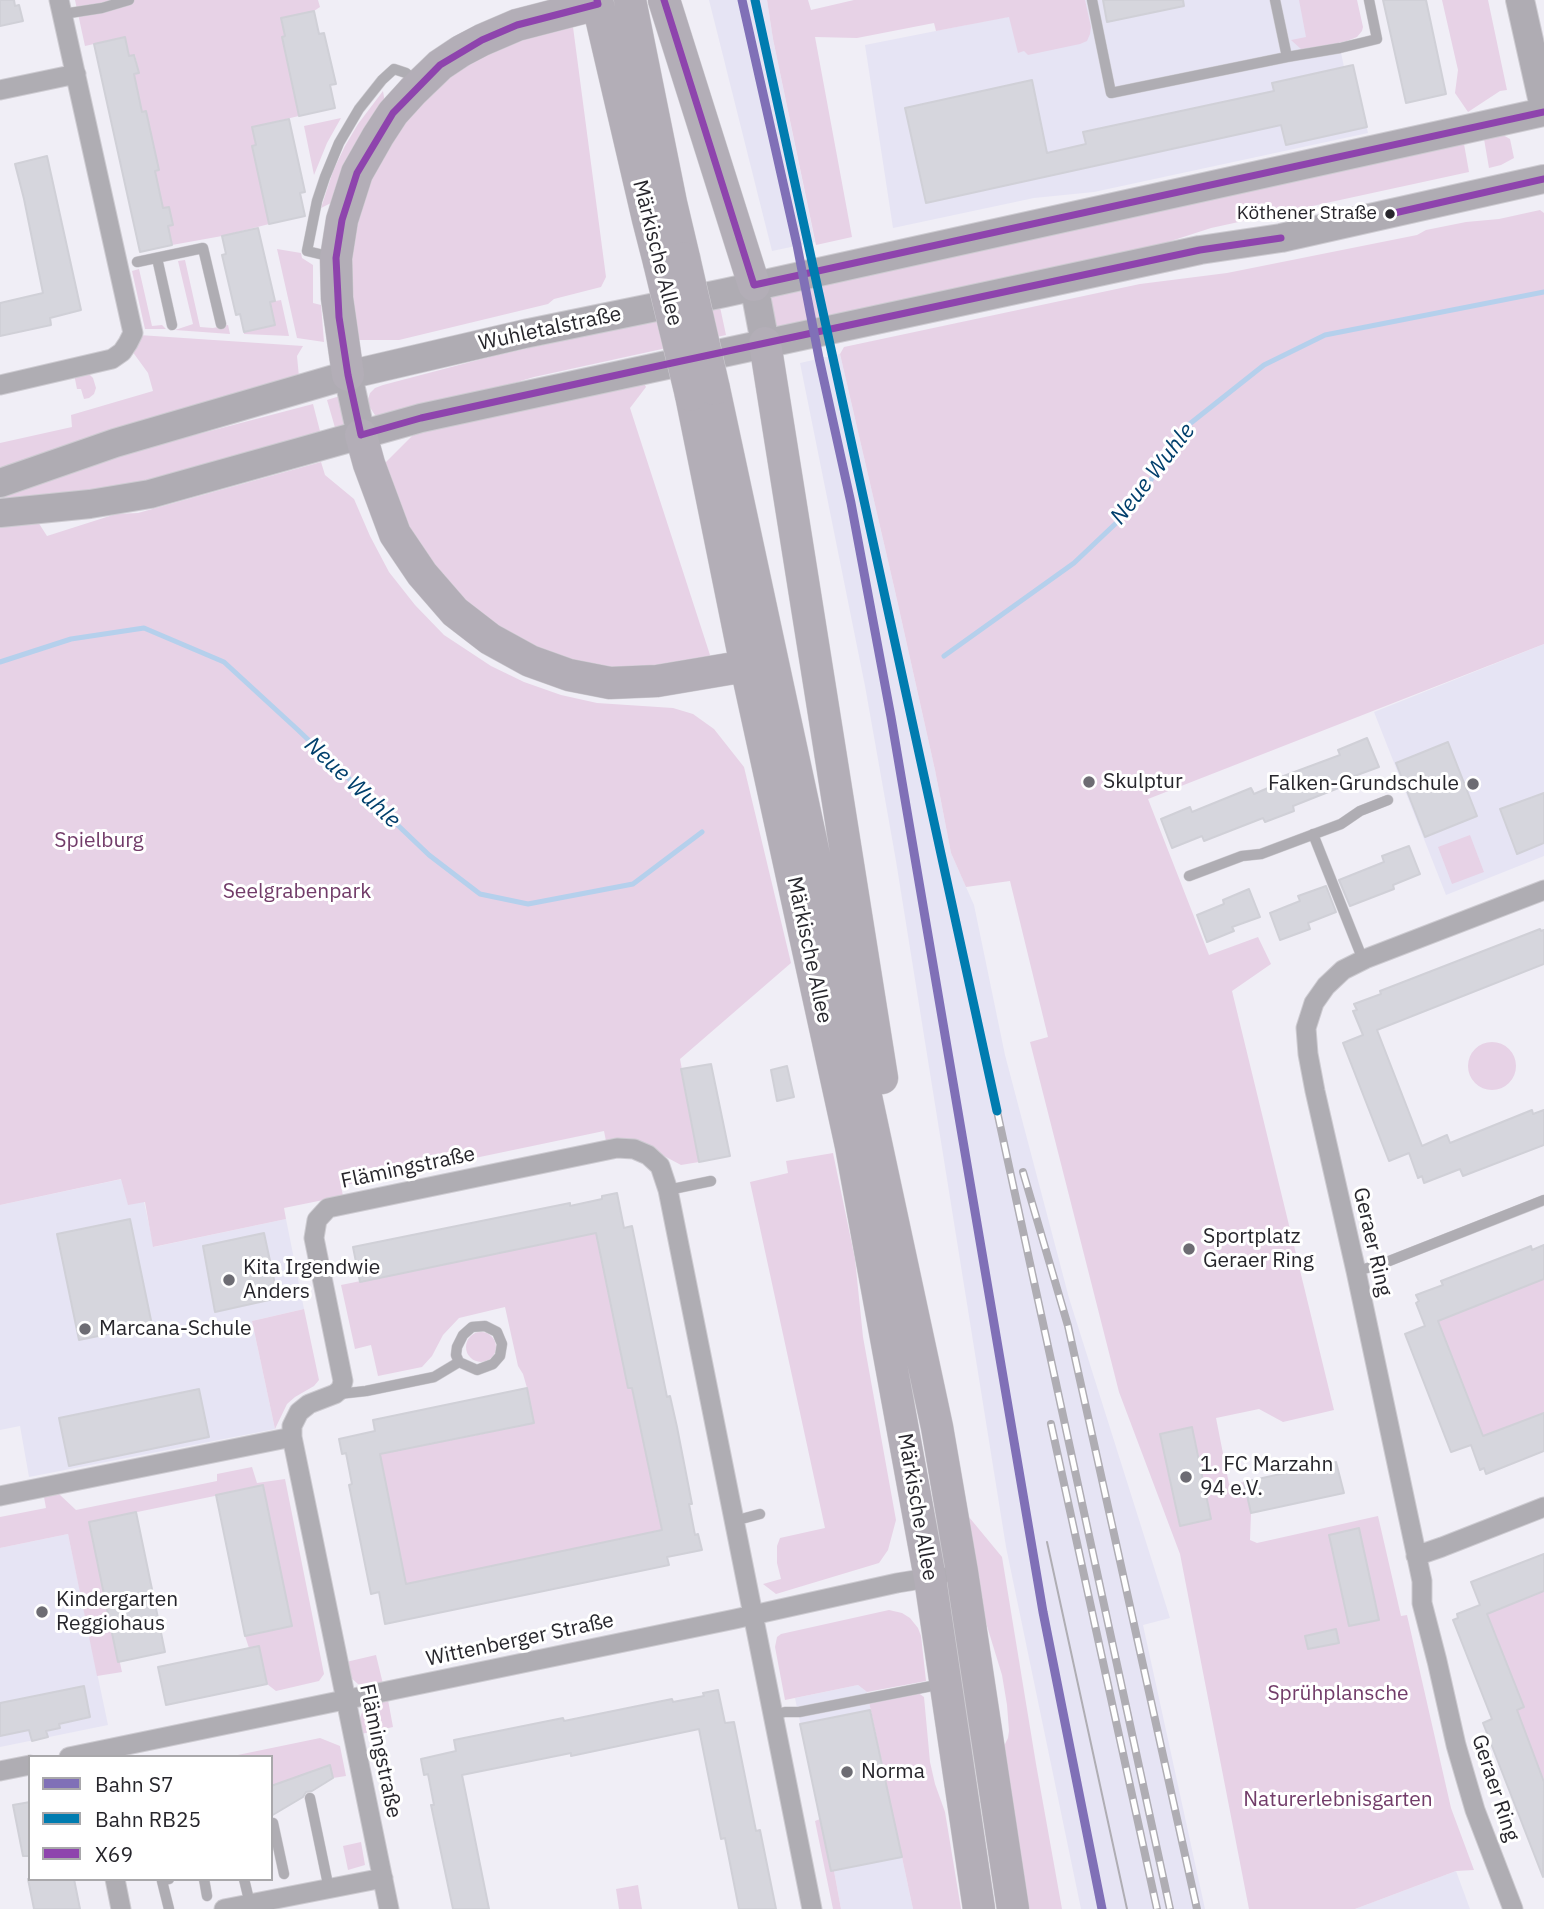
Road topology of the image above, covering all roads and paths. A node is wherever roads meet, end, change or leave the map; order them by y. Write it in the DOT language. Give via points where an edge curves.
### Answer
graph roads {
  1 [pos="129,0"];
  2 [pos="630,0"];
  3 [pos="664,0"];
  4 [pos="1092,0"];
  5 [pos="1275,0"];
  6 [pos="1369,0"];
  7 [pos="1520,0"];
  8 [pos="598,2"];
  9 [pos="61,7"];
  10 [pos="1287,57"];
  11 [pos="76,74"];
  12 [pos="0,90"];
  13 [pos="1544,109"];
  14 [pos="1544,179"];
  15 [pos="157,258"];
  16 [pos="672,260"];
  17 [pos="137,262"];
  18 [pos="754,285"];
  19 [pos="220,324"];
  20 [pos="172,325"];
  21 [pos="765,343"];
  22 [pos="348,376"];
  23 [pos="0,385"];
  24 [pos="703,392"];
  25 [pos="361,435"];
  26 [pos="0,483"];
  27 [pos="0,513"];
  28 [pos="734,668"];
  29 [pos="1388,800"];
  30 [pos="1314,834"];
  31 [pos="1189,876"];
  32 [pos="1544,890"];
  33 [pos="1363,960"];
  34 [pos="711,1181"];
  35 [pos="668,1190"];
  36 [pos="1544,1200"];
  37 [pos="1356,1270"];
  38 [pos="459,1362"];
  39 [pos="335,1394"];
  40 [pos="937,1427"];
  41 [pos="292,1437"];
  42 [pos="0,1496"];
  43 [pos="1544,1507"];
  44 [pos="761,1514"];
  45 [pos="733,1521"];
  46 [pos="1416,1556"];
  47 [pos="962,1572"];
  48 [pos="930,1578"];
  49 [pos="752,1615"];
  50 [pos="946,1683"];
  51 [pos="346,1699"];
  52 [pos="773,1715"];
  53 [pos="86,1755"];
  54 [pos="28,1765"];
  55 [pos="0,1771"];
  56 [pos="310,1798"];
  57 [pos="273,1823"];
  58 [pos="284,1874"];
  59 [pos="383,1878"];
  60 [pos="115,1881"];
  61 [pos="162,1881"];
  62 [pos="204,1881"];
  63 [pos="244,1881"];
  64 [pos="329,1889"];
  65 [pos="207,1896"];
  66 [pos="250,1904"];
  67 [pos="121,1909"];
  68 [pos="169,1909"];
  69 [pos="224,1909"];
  70 [pos="389,1909"];
  71 [pos="812,1909"];
  72 [pos="979,1909"];
  73 [pos="1013,1909"];
  74 [pos="1513,1909"];
  1 -- 9 [label="lane" via="102,8"];
  2 -- 16 [label="main road, Märkische Allee" via="671,203"];
  3 -- 18 [label="main road"];
  4 -- 10 [label="lane" via="1111,93"];
  5 -- 10 [label="lane"];
  6 -- 10 [label="lane" via="1377,39"];
  7 -- 13 [label="main road"];
  8 -- 16 [label="main road, Märkische Allee"];
  8 -- 22 [label="main road" via="517,25 461,51 440,65 393,113 357,173 342,220 336,258 337,298"];
  9 -- 11 [label="street"];
  11 -- 12 [label="street"];
  11 -- 23 [label="street" via="133,333 112,359"];
  13 -- 18 [label="main road, Wuhletalstraße"];
  14 -- 21 [label="main road" via="1281,238 1200,250"];
  15 -- 17 [label="lane"];
  15 -- 19 [label="lane" via="203,248"];
  15 -- 20 [label="lane"];
  16 -- 24 [label="main road, Märkische Allee, bridge"];
  18 -- 21 [label="main road"];
  18 -- 22 [label="main road, Wuhletalstraße"];
  21 -- 25 [label="main road"];
  21 -- 40 [label="main road"];
  22 -- 25 [label="main road"];
  22 -- 26 [label="main road, Wuhletalstraße" via="115,443"];
  24 -- 28 [label="main road, Märkische Allee"];
  24 -- 40 [label="main road, Märkische Allee"];
  25 -- 27 [label="main road" via="150,494"];
  25 -- 28 [label="main road" via="395,534 422,575 455,612 490,639 569,675 610,683 657,681"];
  28 -- 48 [label="main road, Märkische Allee" via="851,1146"];
  29 -- 30 [label="lane"];
  30 -- 31 [label="lane"];
  30 -- 33 [label="lane"];
  32 -- 33 [label="street, Geraer Ring"];
  33 -- 37 [label="street, Geraer Ring" via="1326,986 1314,1003 1306,1028 1315,1091"];
  34 -- 35 [label="lane"];
  35 -- 39 [label="street, Flämingstraße" via="660,1167 648,1156 617,1148 328,1208 317,1220 314,1238 343,1381"];
  35 -- 45 [label="street"];
  36 -- 37 [label="lane"];
  37 -- 46 [label="street, Geraer Ring"];
  38 -- 38 [label="lane" via="477,1370 493,1364 502,1343 496,1332 485,1326 472,1327 457,1347"];
  38 -- 39 [label="lane" via="434,1377"];
  39 -- 41 [label="street" via="299,1412"];
  40 -- 47 [label="main road, Märkische Allee"];
  41 -- 42 [label="street"];
  41 -- 51 [label="street, Flämingstraße"];
  43 -- 46 [label="street"];
  44 -- 45 [label="lane"];
  45 -- 49 [label="street"];
  46 -- 74 [label="street, Geraer Ring" via="1422,1603 1456,1745"];
  47 -- 48 [label="street, Wittenberger Straße"];
  47 -- 73 [label="main road, Märkische Allee"];
  48 -- 49 [label="street, Wittenberger Straße"];
  48 -- 50 [label="main road, Märkische Allee"];
  49 -- 51 [label="street, Wittenberger Straße"];
  49 -- 52 [label="street"];
  50 -- 52 [label="lane"];
  50 -- 72 [label="main road, Märkische Allee"];
  51 -- 53 [label="street, Wittenberger Straße"];
  51 -- 59 [label="street, Flämingstraße"];
  52 -- 71 [label="street"];
  54 -- 55 [label="street"];
  56 -- 64 [label="lane"];
  57 -- 58 [label="lane"];
  59 -- 64 [label="street"];
  59 -- 70 [label="street, Flämingstraße"];
  60 -- 67 [label="street"];
  61 -- 68 [label="lane"];
  62 -- 65 [label="lane"];
  63 -- 66 [label="lane"];
  64 -- 66 [label="street"];
  66 -- 69 [label="street"];
}
